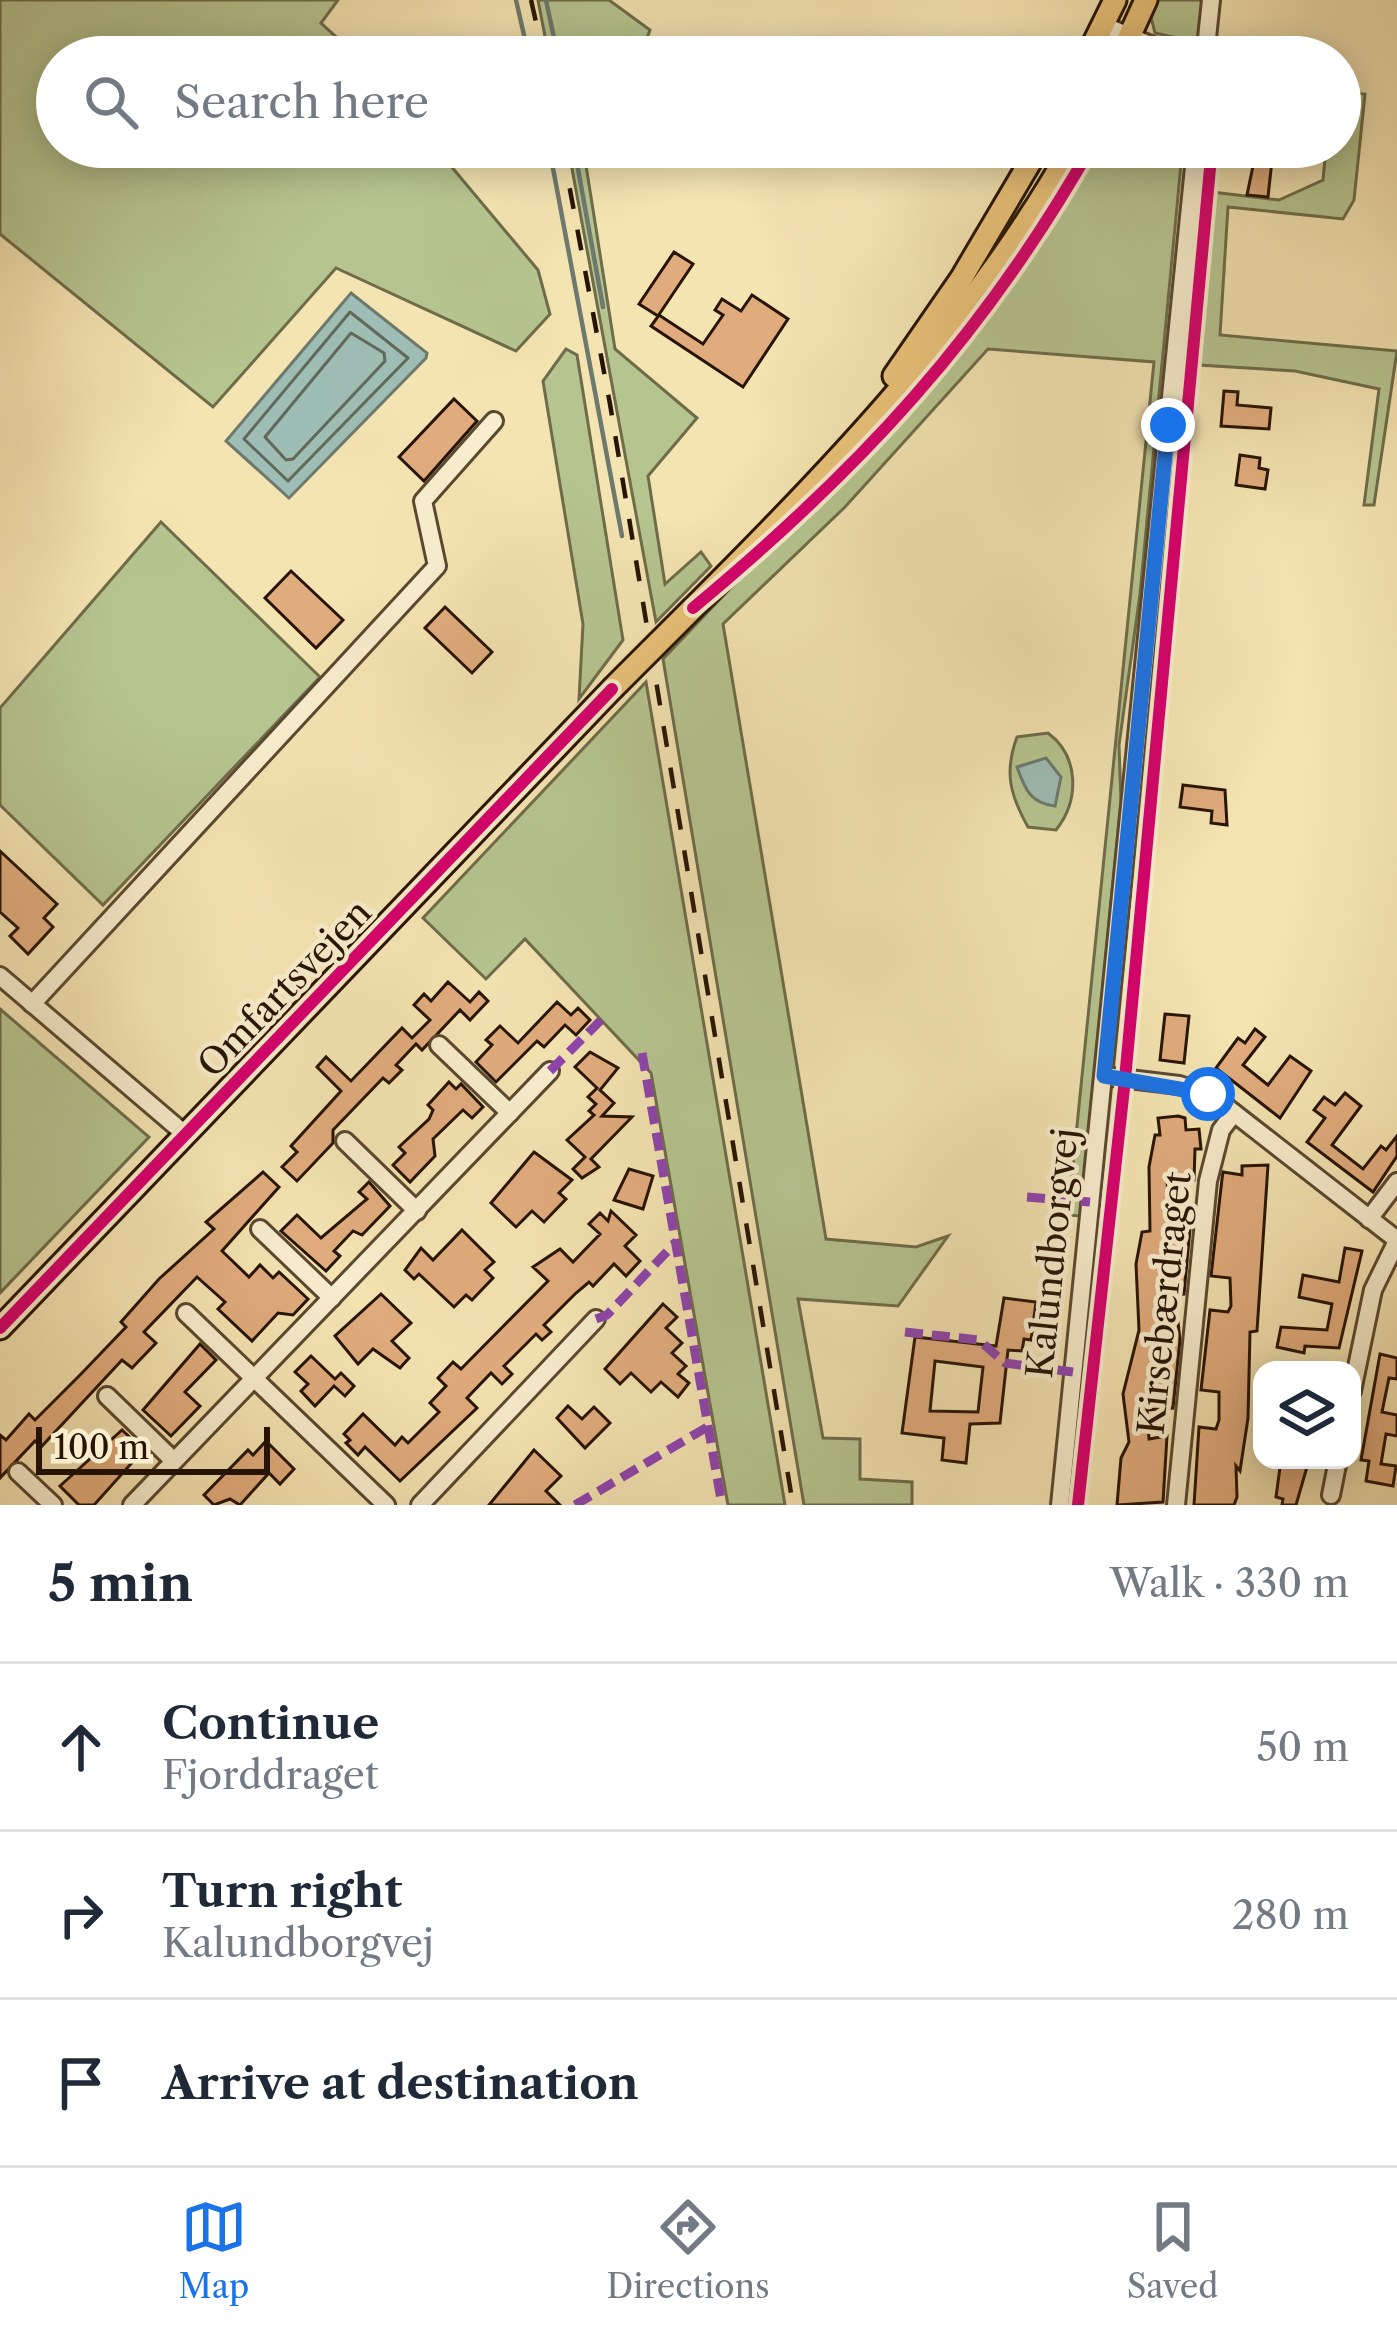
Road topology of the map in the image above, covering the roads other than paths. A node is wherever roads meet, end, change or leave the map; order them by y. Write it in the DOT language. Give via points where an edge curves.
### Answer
graph roads {
  1 [pos="1115,0"];
  2 [pos="1146,0"];
  3 [pos="1211,0"];
  4 [pos="1103,26"];
  5 [pos="1098,36"];
  6 [pos="1117,36"];
  7 [pos="1139,36"];
  8 [pos="1207,36"];
  9 [pos="1026,168"];
  10 [pos="1059,168"];
  11 [pos="1193,168"];
  12 [pos="494,421"];
  13 [pos="693,608"];
  14 [pos="0,976"];
  15 [pos="32,1004"];
  16 [pos="439,1045"];
  17 [pos="550,1071"];
  18 [pos="1104,1076"];
  19 [pos="510,1113"];
  20 [pos="1234,1113"];
  21 [pos="186,1135"];
  22 [pos="345,1141"];
  23 [pos="1397,1182"];
  24 [pos="417,1210"];
  25 [pos="1369,1219"];
  26 [pos="260,1229"];
  27 [pos="1397,1241"];
  28 [pos="332,1298"];
  29 [pos="186,1313"];
  30 [pos="596,1319"];
  31 [pos="0,1328"];
  32 [pos="1359,1361"];
  33 [pos="255,1379"];
  34 [pos="107,1396"];
  35 [pos="174,1461"];
  36 [pos="1336,1469"];
  37 [pos="19,1472"];
  38 [pos="1331,1495"];
  39 [pos="53,1505"];
  40 [pos="132,1505"];
  41 [pos="386,1505"];
  42 [pos="420,1505"];
  43 [pos="1060,1505"];
  44 [pos="1176,1505"];
  1 -- 4 [label="main road"];
  2 -- 7 [label="main road"];
  3 -- 8 [label="street"];
  4 -- 5 [label="main road"];
  4 -- 6 [label="street"];
  9 -- 13 [label="main road, Omfartsvejen" via="903,364"];
  10 -- 13 [label="main road, Omfartsvejen" via="909,378"];
  11 -- 18 [label="street, Kalundborgvej"];
  12 -- 15 [label="street" via="423,501 436,566"];
  13 -- 21 [label="main road, Omfartsvejen, bridge"];
  14 -- 15 [label="street"];
  15 -- 21 [label="street"];
  16 -- 19 [label="street"];
  17 -- 19 [label="street"];
  18 -- 20 [label="street" via="1194,1088"];
  18 -- 43 [label="street, Kalundborgvej"];
  19 -- 24 [label="street"];
  20 -- 25 [label="street"];
  20 -- 44 [label="street, Kirsebærdraget" via="1221,1130 1208,1181"];
  21 -- 31 [label="main road, Omfartsvejen"];
  22 -- 24 [label="street"];
  23 -- 25 [label="street"];
  24 -- 28 [label="street"];
  25 -- 27 [label="street"];
  26 -- 28 [label="street"];
  27 -- 32 [label="street" via="1377,1276"];
  28 -- 33 [label="street"];
  29 -- 33 [label="street"];
  30 -- 42 [label="street"];
  33 -- 35 [label="street"];
  33 -- 41 [label="street"];
  34 -- 35 [label="street"];
  35 -- 40 [label="street"];
  36 -- 38 [label="street"];
  37 -- 39 [label="street"];
}
